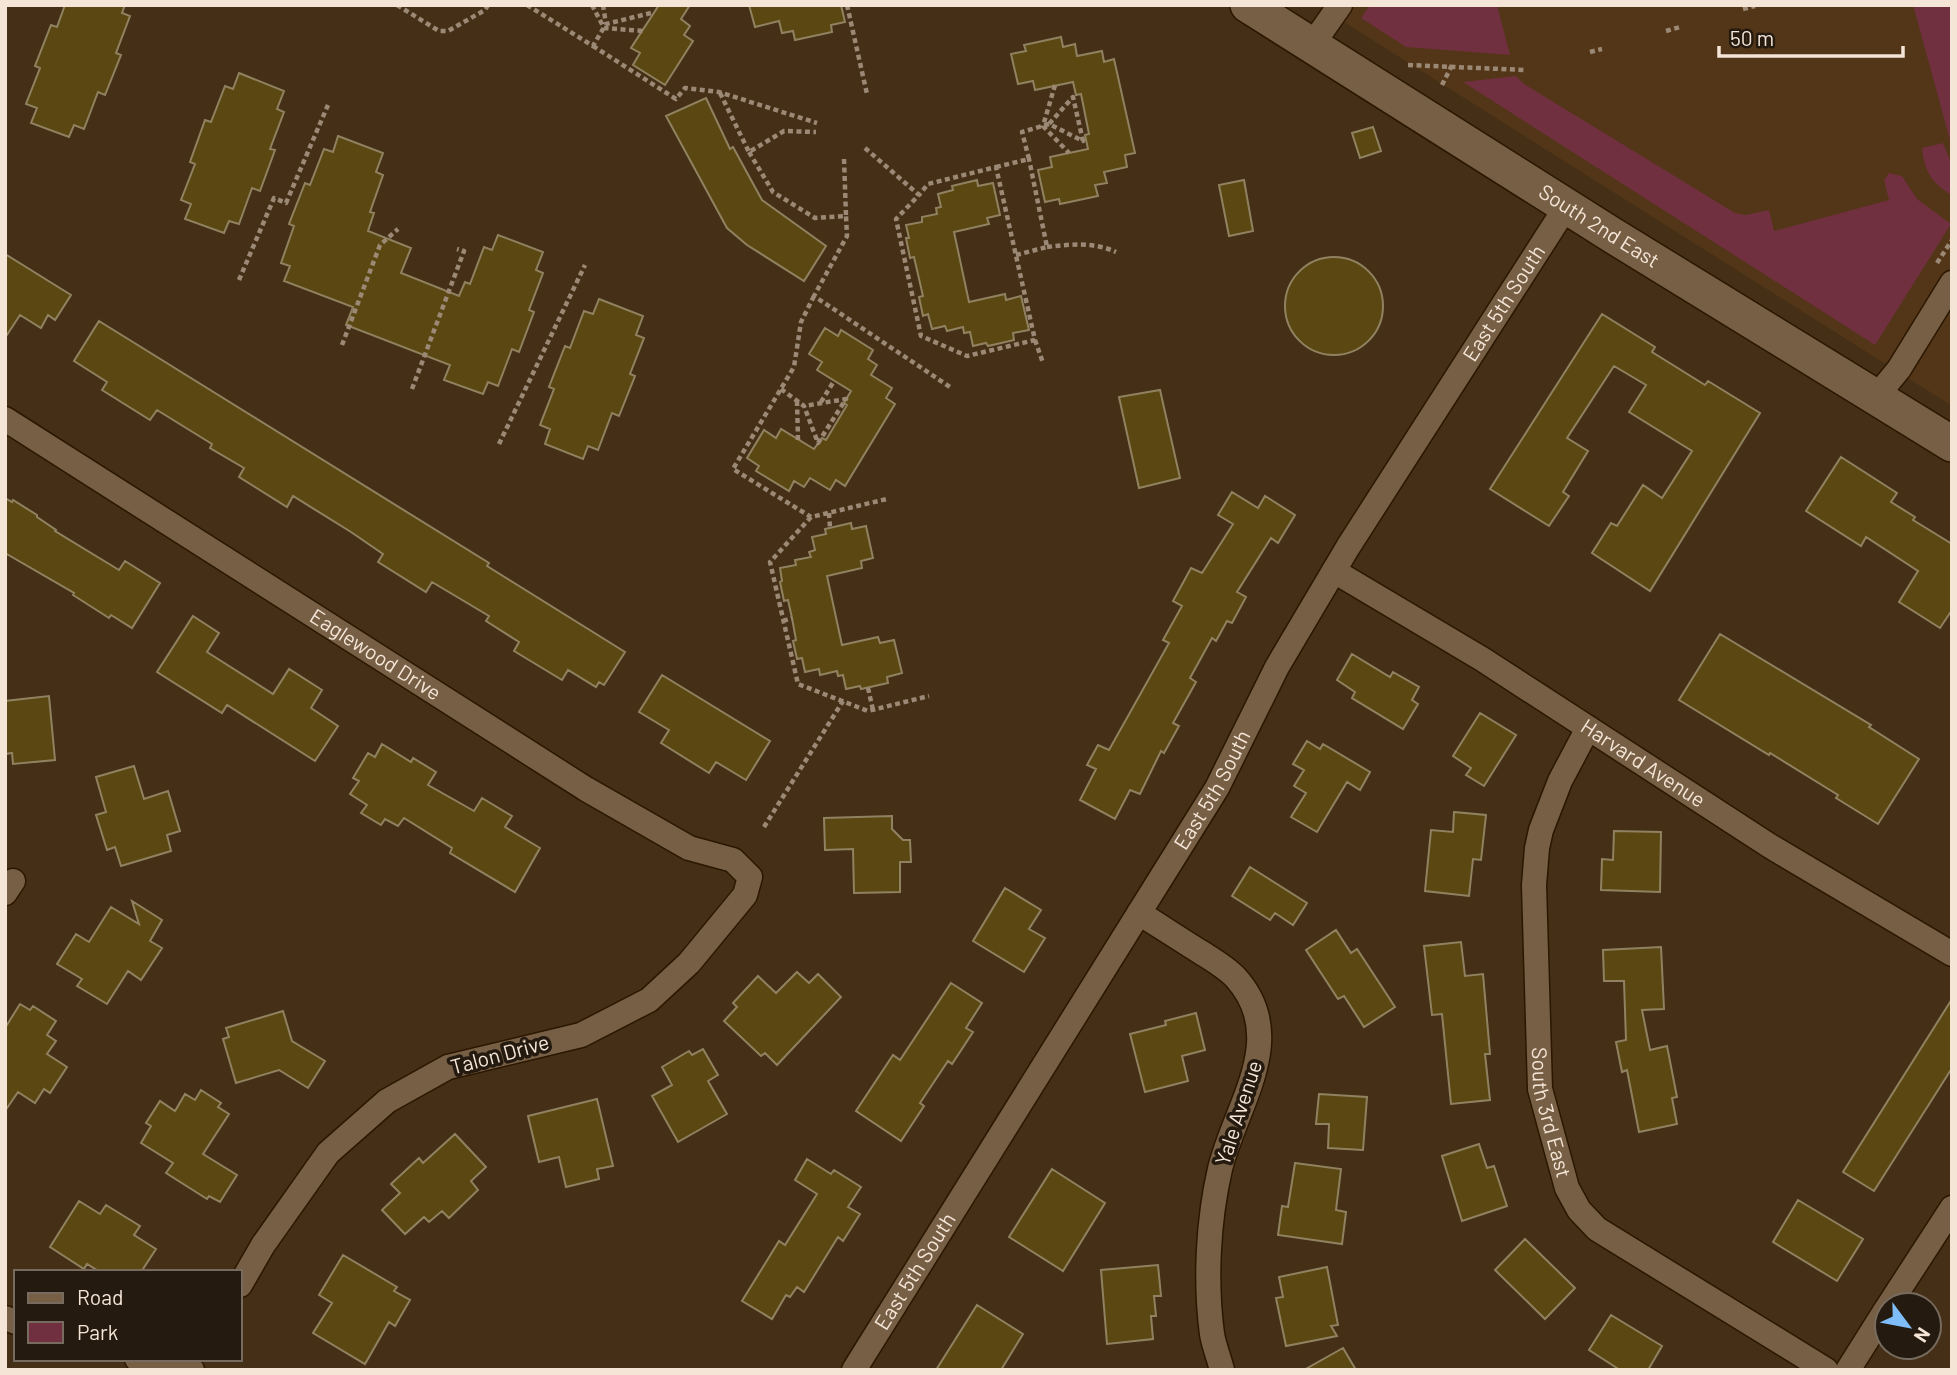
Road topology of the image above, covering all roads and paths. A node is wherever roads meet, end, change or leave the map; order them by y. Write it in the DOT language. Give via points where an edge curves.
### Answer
graph roads {
  1 [pos="397,5"];
  2 [pos="488,5"];
  3 [pos="527,5"];
  4 [pos="592,5"];
  5 [pos="603,5"];
  6 [pos="847,5"];
  7 [pos="1248,5"];
  8 [pos="1340,5"];
  9 [pos="1755,6"];
  10 [pos="1742,9"];
  11 [pos="650,13"];
  12 [pos="605,26"];
  13 [pos="1680,27"];
  14 [pos="1666,30"];
  15 [pos="643,31"];
  16 [pos="1312,45"];
  17 [pos="593,46"];
  18 [pos="1602,49"];
  19 [pos="1590,52"];
  20 [pos="1408,65"];
  21 [pos="1452,65"];
  22 [pos="1525,70"];
  23 [pos="1055,85"];
  24 [pos="1442,85"];
  25 [pos="719,92"];
  26 [pos="867,94"];
  27 [pos="328,106"];
  28 [pos="817,123"];
  29 [pos="1046,125"];
  30 [pos="816,132"];
  31 [pos="865,148"];
  32 [pos="749,152"];
  33 [pos="1069,153"];
  34 [pos="844,159"];
  35 [pos="1029,159"];
  36 [pos="996,167"];
  37 [pos="919,195"];
  38 [pos="1566,206"];
  39 [pos="846,216"];
  40 [pos="398,229"];
  41 [pos="1047,247"];
  42 [pos="457,249"];
  43 [pos="1116,252"];
  44 [pos="1016,255"];
  45 [pos="585,265"];
  46 [pos="239,280"];
  47 [pos="1952,283"];
  48 [pos="814,296"];
  49 [pos="1035,340"];
  50 [pos="342,345"];
  51 [pos="1042,363"];
  52 [pos="834,381"];
  53 [pos="950,387"];
  54 [pos="412,389"];
  55 [pos="781,389"];
  56 [pos="1876,397"];
  57 [pos="797,400"];
  58 [pos="821,403"];
  59 [pos="804,405"];
  60 [pos="5,419"];
  61 [pos="798,440"];
  62 [pos="499,444"];
  63 [pos="1952,444"];
  64 [pos="887,499"];
  65 [pos="829,513"];
  66 [pos="811,517"];
  67 [pos="830,528"];
  68 [pos="1334,571"];
  69 [pos="792,618"];
  70 [pos="783,621"];
  71 [pos="867,688"];
  72 [pos="929,696"];
  73 [pos="844,701"];
  74 [pos="873,710"];
  75 [pos="1588,728"];
  76 [pos="764,827"];
  77 [pos="750,879"];
  78 [pos="1139,913"];
  79 [pos="1952,954"];
  80 [pos="1952,1208"];
  81 [pos="242,1282"];
  82 [pos="1898,1291"];
  83 [pos="1873,1331"];
  84 [pos="147,1361"];
  85 [pos="192,1370"];
  86 [pos="854,1370"];
  87 [pos="1222,1370"];
  88 [pos="1826,1370"];
  89 [pos="1848,1370"];
  1 -- 2 [label="path" via="448,32"];
  3 -- 17 [label="path"];
  4 -- 12 [label="path"];
  5 -- 12 [label="path"];
  6 -- 26 [label="path"];
  7 -- 16 [label="main road, South 2nd East"];
  8 -- 16 [label="street"];
  9 -- 10 [label="path"];
  11 -- 12 [label="path"];
  12 -- 15 [label="path"];
  12 -- 17 [label="path"];
  13 -- 14 [label="path"];
  16 -- 38 [label="main road, South 2nd East"];
  17 -- 25 [label="path" via="676,99 685,88"];
  18 -- 19 [label="path"];
  20 -- 21 [label="path"];
  21 -- 22 [label="path"];
  21 -- 24 [label="path"];
  23 -- 29 [label="path"];
  25 -- 28 [label="path"];
  25 -- 32 [label="path"];
  27 -- 46 [label="path" via="286,203 274,198"];
  29 -- 29 [label="path" via="1060,130 1083,141 1073,97"];
  29 -- 33 [label="path"];
  29 -- 35 [label="path" via="1021,132"];
  30 -- 32 [label="path" via="784,131"];
  31 -- 37 [label="path"];
  32 -- 39 [label="path" via="773,192 815,218"];
  34 -- 39 [label="path"];
  35 -- 36 [label="path"];
  35 -- 41 [label="path"];
  36 -- 37 [label="path" via="928,184"];
  36 -- 44 [label="path"];
  37 -- 49 [label="path" via="896,219 921,336 967,356"];
  38 -- 56 [label="main road, South 2nd East"];
  38 -- 68 [label="street, East 5th South"];
  39 -- 48 [label="path" via="847,236"];
  40 -- 50 [label="path" via="380,245"];
  41 -- 43 [label="path" via="1076,243"];
  41 -- 44 [label="path"];
  42 -- 54 [label="path" via="464,251"];
  44 -- 49 [label="path"];
  45 -- 62 [label="path"];
  47 -- 56 [label="street" via="1899,369"];
  48 -- 53 [label="path"];
  48 -- 55 [label="path" via="801,322 794,367"];
  49 -- 51 [label="path"];
  52 -- 58 [label="path"];
  55 -- 57 [label="path"];
  55 -- 66 [label="path" via="733,469"];
  56 -- 63 [label="main road, South 2nd East"];
  57 -- 59 [label="path"];
  57 -- 61 [label="path"];
  58 -- 59 [label="path"];
  58 -- 59 [label="path" via="846,399 818,443"];
  60 -- 77 [label="street, Eaglewood Drive" via="586,789 689,848 733,860"];
  64 -- 65 [label="path"];
  65 -- 66 [label="path"];
  65 -- 67 [label="path"];
  66 -- 70 [label="path" via="769,562"];
  68 -- 75 [label="street, Harvard Avenue"];
  68 -- 78 [label="street, East 5th South" via="1277,667 1217,788"];
  69 -- 70 [label="path"];
  70 -- 73 [label="path" via="798,684"];
  71 -- 74 [label="path"];
  72 -- 74 [label="path"];
  73 -- 74 [label="path"];
  73 -- 76 [label="path"];
  75 -- 79 [label="street, Harvard Avenue" via="1770,846"];
  75 -- 88 [label="street, South 3rd East" via="1560,780 1541,830 1534,885 1540,1089 1567,1188 1597,1229"];
  77 -- 81 [label="street, Talon Drive" via="745,895 689,962 649,1000 581,1035 448,1067 387,1101 328,1153"];
  78 -- 86 [label="street, East 5th South"];
  78 -- 87 [label="street, Yale Avenue" via="1236,978 1258,1014 1261,1028 1254,1075 1220,1169 1213,1214 1208,1276 1212,1336"];
  80 -- 82 [label="street"];
  83 -- 89 [label="street"];
  84 -- 85 [label="street"];
}
